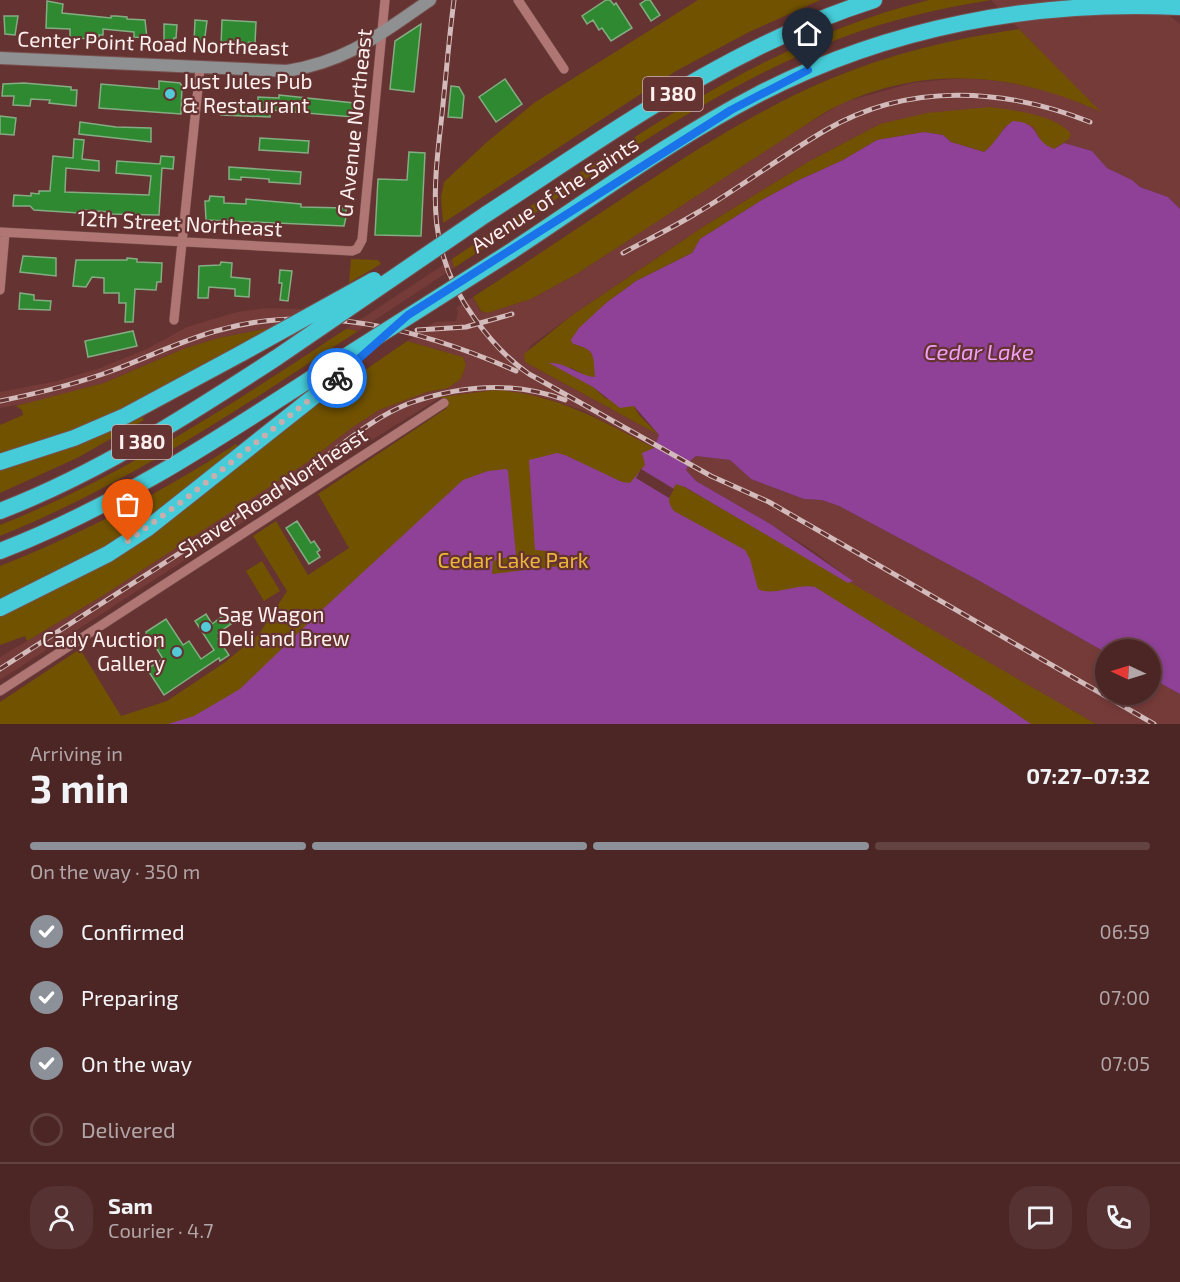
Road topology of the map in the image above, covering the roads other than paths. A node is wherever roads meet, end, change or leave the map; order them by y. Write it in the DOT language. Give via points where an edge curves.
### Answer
graph roads {
  1 [pos="385,0"];
  2 [pos="430,0"];
  3 [pos="518,0"];
  4 [pos="874,0"];
  5 [pos="1180,7"];
  6 [pos="382,33"];
  7 [pos="0,58"];
  8 [pos="200,69"];
  9 [pos="564,69"];
  10 [pos="2,232"];
  11 [pos="182,242"];
  12 [pos="357,249"];
  13 [pos="434,249"];
  14 [pos="0,290"];
  15 [pos="408,315"];
  16 [pos="174,320"];
  17 [pos="444,403"];
  18 [pos="0,462"];
  19 [pos="0,511"];
  20 [pos="0,551"];
  21 [pos="0,608"];
  22 [pos="0,691"];
  1 -- 6 [label="street, G Avenue Northeast"];
  2 -- 6 [label="main road, Center Point Road Northeast"];
  3 -- 9 [label="street"];
  4 -- 13 [label="highway, Avenue of the Saints / I 380, bridge" via="779,36 710,72"];
  5 -- 15 [label="highway, Avenue of the Saints / I 380, bridge" via="1091,5 1019,12 968,20 848,54 758,94"];
  6 -- 8 [label="main road, Center Point Road Northeast" via="337,59 315,66 265,72"];
  6 -- 12 [label="street, G Avenue Northeast" via="362,240"];
  7 -- 8 [label="main road, Center Point Road Northeast"];
  8 -- 11 [label="street"];
  10 -- 11 [label="street, 12th Street Northeast"];
  10 -- 14 [label="street"];
  11 -- 12 [label="street, 12th Street Northeast"];
  11 -- 16 [label="street"];
  13 -- 18 [label="highway, bridge" via="125,416 74,438"];
  13 -- 19 [label="highway, Avenue of the Saints / I 380, bridge" via="276,358 136,445"];
  15 -- 20 [label="highway, Avenue of the Saints / I 380, bridge" via="157,476 62,525"];
  15 -- 21 [label="highway, bridge" via="350,368 148,528 108,554"];
  17 -- 22 [label="street, Shaver Road Northeast"];
}
